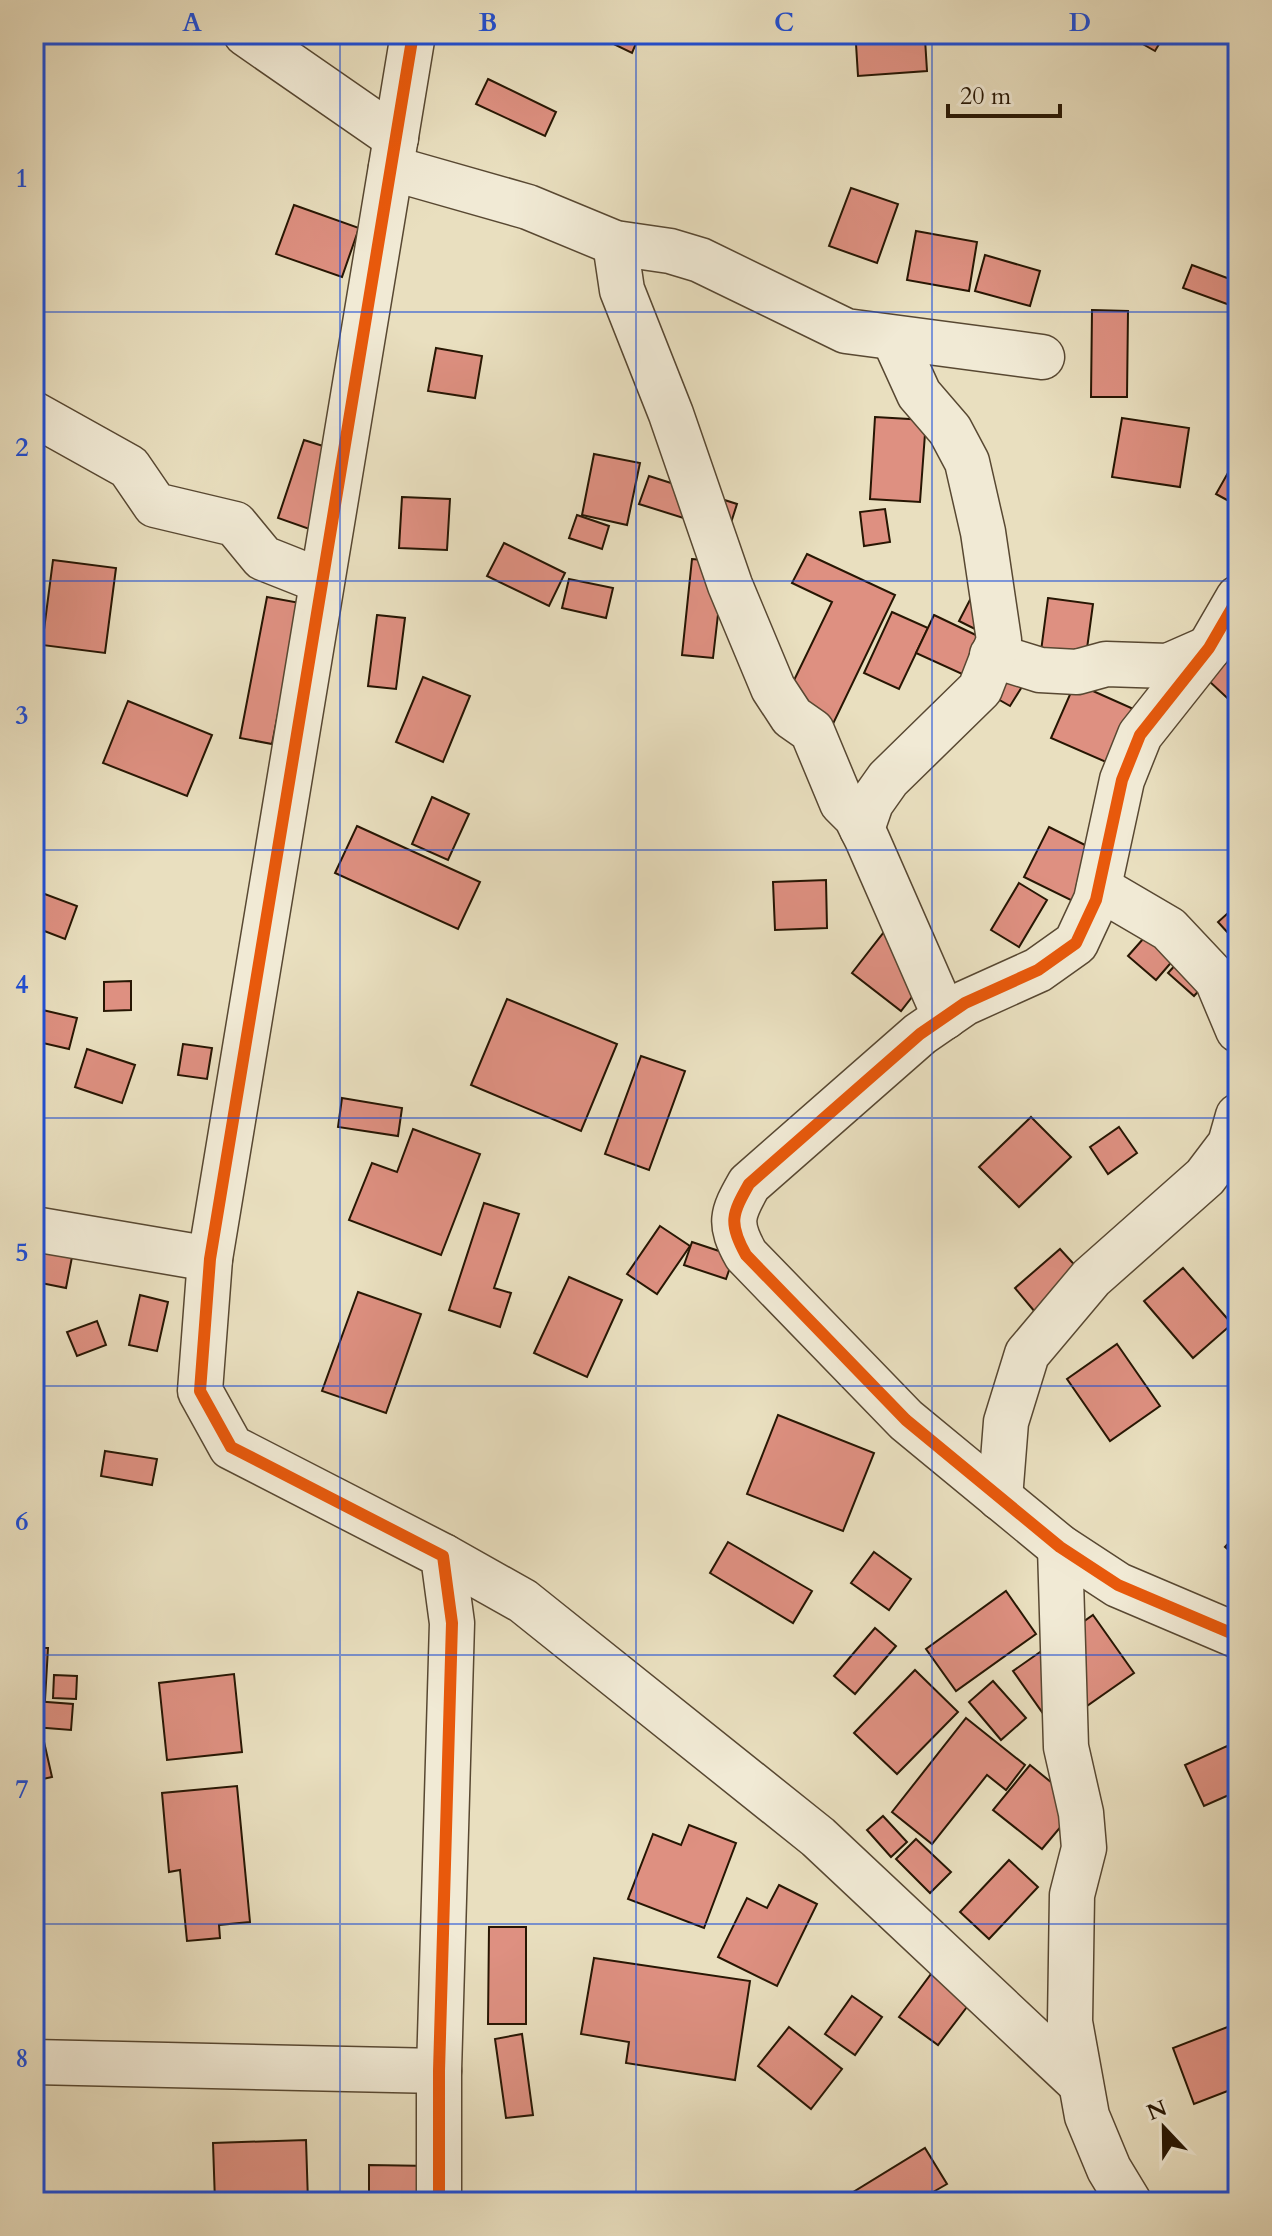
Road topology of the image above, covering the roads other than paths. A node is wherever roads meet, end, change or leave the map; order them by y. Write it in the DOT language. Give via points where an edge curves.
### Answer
graph roads {
  1 [pos="246,34"];
  2 [pos="413,34"];
  3 [pos="394,153"];
  4 [pos="615,243"];
  5 [pos="894,339"];
  6 [pos="1042,357"];
  7 [pos="34,414"];
  8 [pos="321,581"];
  9 [pos="1238,598"];
  10 [pos="1209,648"];
  11 [pos="992,655"];
  12 [pos="862,829"];
  13 [pos="1099,888"];
  14 [pos="945,1017"];
  15 [pos="1238,1030"];
  16 [pos="1238,1116"];
  17 [pos="34,1229"];
  18 [pos="210,1259"];
  19 [pos="1000,1498"];
  20 [pos="1060,1547"];
  21 [pos="443,1556"];
  22 [pos="1238,1636"];
  23 [pos="34,2062"];
  24 [pos="439,2071"];
  25 [pos="1080,2083"];
  26 [pos="439,2202"];
  27 [pos="1129,2202"];
  1 -- 3 [label="street"];
  2 -- 3 [label="street"];
  3 -- 4 [label="street"];
  3 -- 8 [label="street"];
  4 -- 5 [label="street" via="700,260 846,331"];
  4 -- 12 [label="street" via="622,290 773,688 792,717 812,731 842,803"];
  5 -- 6 [label="street"];
  5 -- 11 [label="street" via="919,394 950,430 967,462 999,640"];
  7 -- 8 [label="street" via="129,467 155,505 235,524 263,558"];
  8 -- 18 [label="street"];
  9 -- 10 [label="street"];
  10 -- 11 [label="street" via="1168,666 1106,664 1077,672 1040,670"];
  10 -- 13 [label="street" via="1140,735 1122,780"];
  11 -- 12 [label="street" via="980,689 888,779 871,803"];
  12 -- 14 [label="street"];
  13 -- 14 [label="street" via="1076,943 1038,970"];
  13 -- 15 [label="street" via="1169,929 1217,980"];
  14 -- 19 [label="street" via="749,1184 734,1210 734,1233 746,1255 906,1420"];
  16 -- 19 [label="street" via="1230,1144 1205,1177 1091,1278 1027,1354 1006,1422"];
  17 -- 18 [label="street"];
  18 -- 21 [label="street" via="200,1391 231,1447"];
  19 -- 20 [label="street"];
  20 -- 22 [label="street" via="1118,1585"];
  20 -- 25 [label="street" via="1066,1747 1084,1848 1072,1895 1070,2022"];
  21 -- 24 [label="street" via="452,1623"];
  21 -- 25 [label="street" via="523,1601 818,1837"];
  23 -- 24 [label="street"];
  24 -- 26 [label="street"];
  25 -- 27 [label="street" via="1098,2143"];
}
